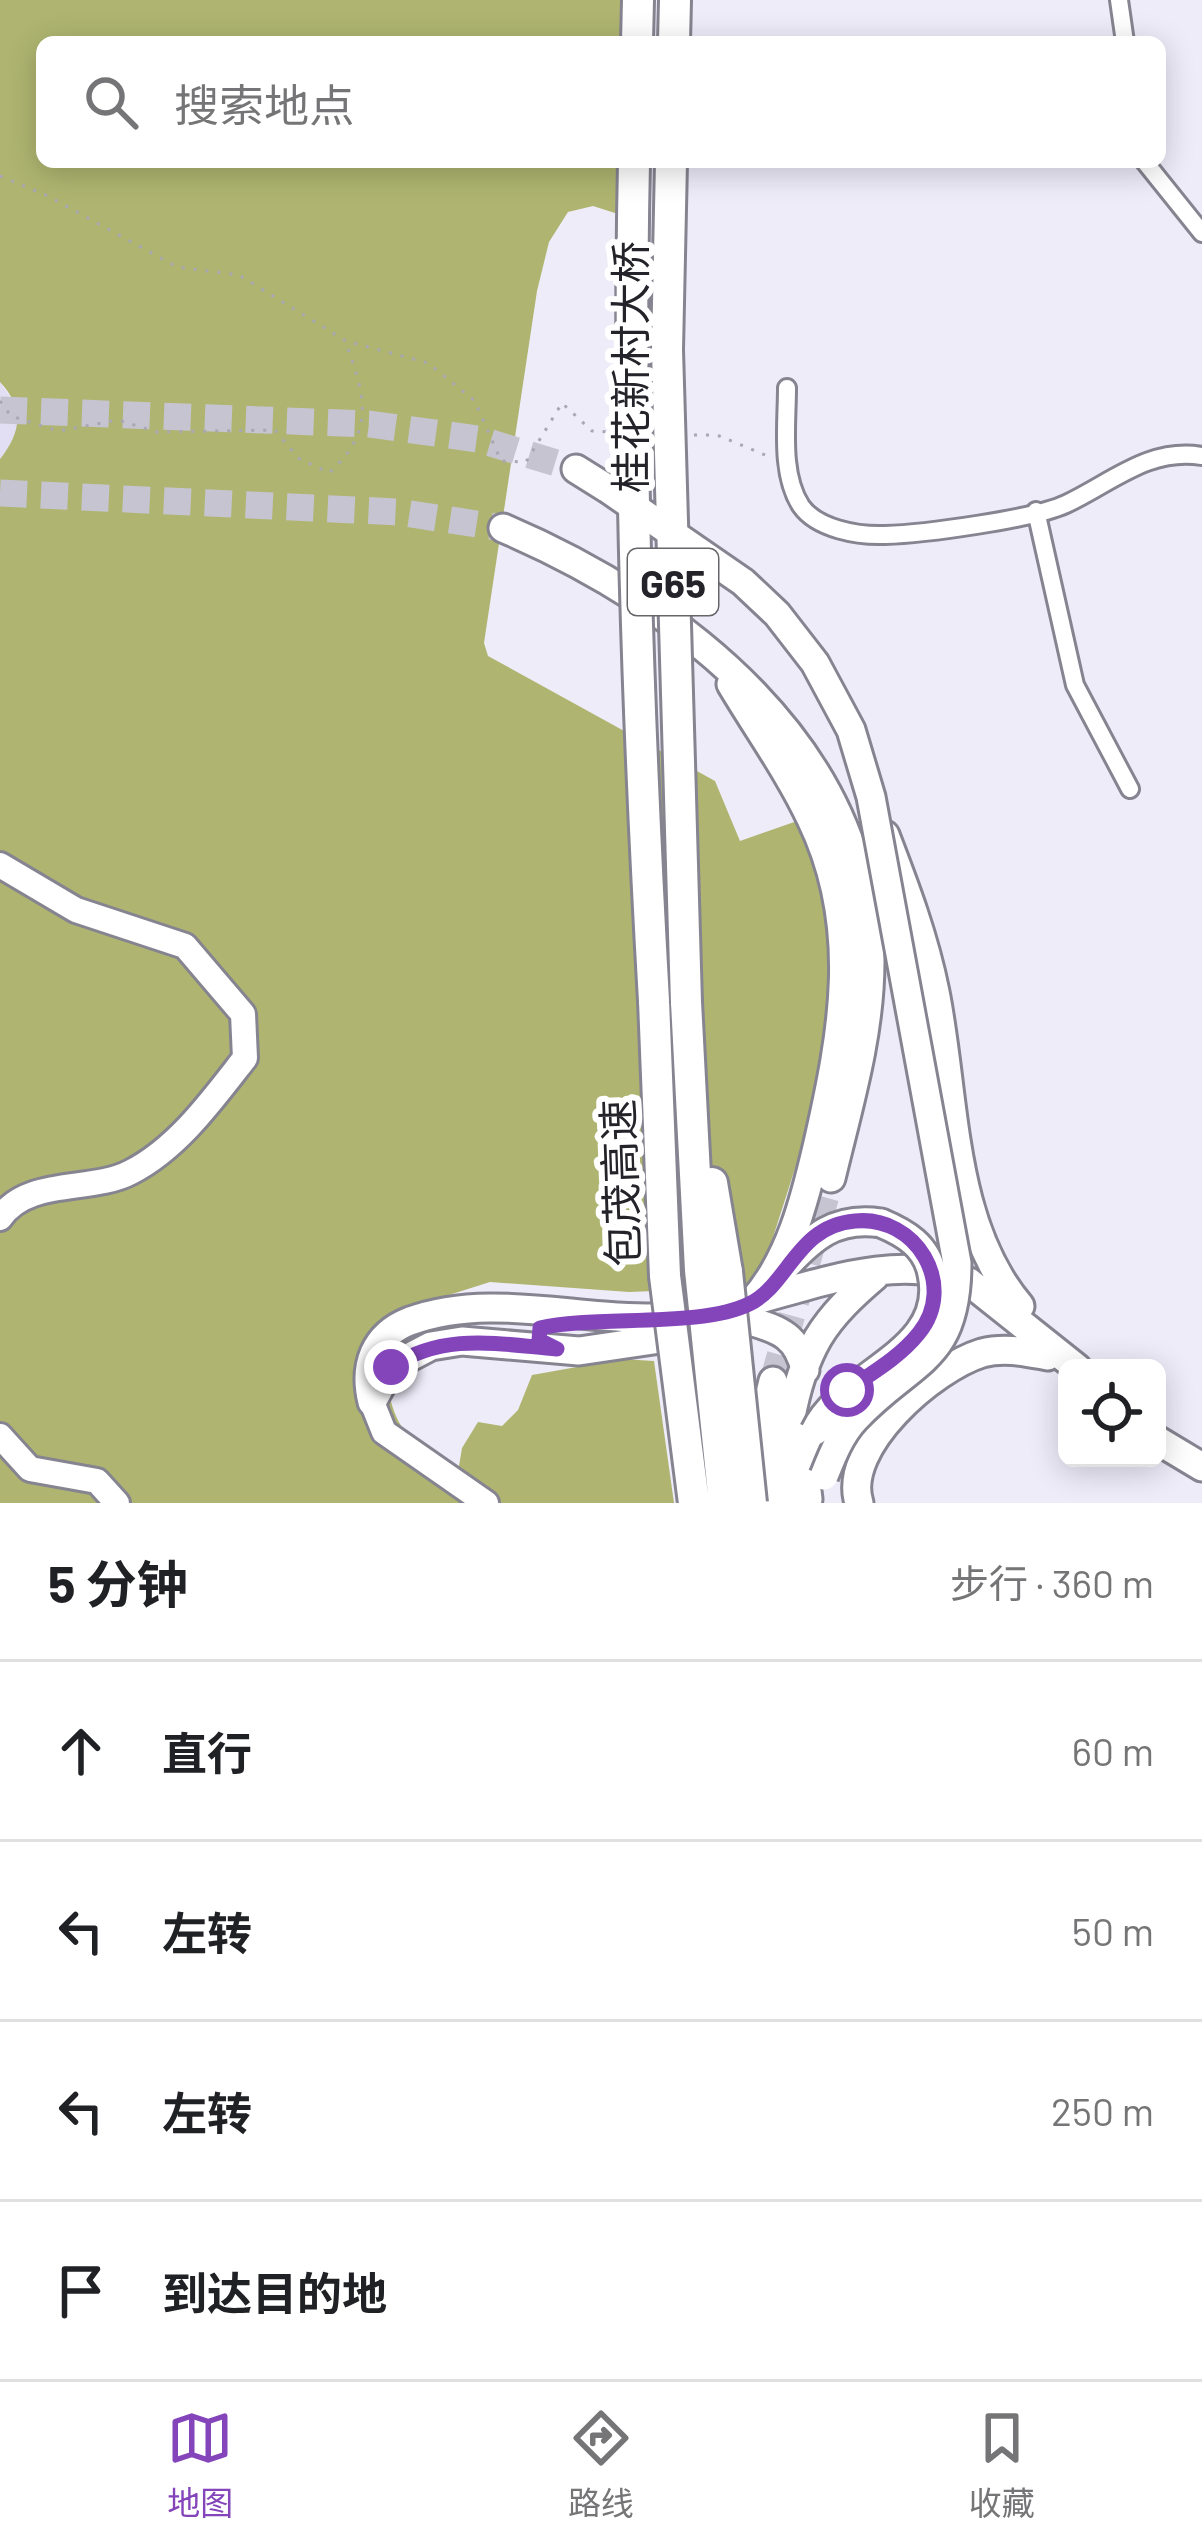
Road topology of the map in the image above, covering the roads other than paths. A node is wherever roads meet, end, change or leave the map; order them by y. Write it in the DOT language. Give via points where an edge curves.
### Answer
graph roads {
  1 [pos="638,0"];
  2 [pos="675,0"];
  3 [pos="1119,0"];
  4 [pos="637,36"];
  5 [pos="674,36"];
  6 [pos="1124,36"];
  7 [pos="634,168"];
  8 [pos="671,168"];
  9 [pos="1150,168"];
  10 [pos="1202,233"];
  11 [pos="787,388"];
  12 [pos="1202,456"];
  13 [pos="576,469"];
  14 [pos="1036,511"];
  15 [pos="503,528"];
  16 [pos="710,650"];
  17 [pos="1130,789"];
  18 [pos="871,797"];
  19 [pos="0,865"];
  20 [pos="654,1001"];
  21 [pos="686,1003"];
  22 [pos="831,1178"];
  23 [pos="0,1218"];
  24 [pos="883,1269"];
  25 [pos="713,1271"];
  26 [pos="776,1276"];
  27 [pos="852,1295"];
  28 [pos="750,1312"];
  29 [pos="654,1317"];
  30 [pos="557,1349"];
  31 [pos="1058,1359"];
  32 [pos="1059,1359"];
  33 [pos="1060,1359"];
  34 [pos="1058,1361"];
  35 [pos="805,1370"];
  36 [pos="773,1381"];
  37 [pos="373,1402"];
  38 [pos="0,1436"];
  39 [pos="1166,1445"];
  40 [pos="1166,1460"];
  41 [pos="1202,1467"];
  42 [pos="1202,1479"];
  43 [pos="826,1490"];
  44 [pos="117,1503"];
  45 [pos="486,1503"];
  46 [pos="694,1503"];
  47 [pos="724,1503"];
  48 [pos="751,1503"];
  49 [pos="774,1503"];
  50 [pos="791,1503"];
  51 [pos="809,1503"];
  52 [pos="859,1503"];
  1 -- 4 [label="highway"];
  2 -- 5 [label="highway"];
  3 -- 6 [label="street"];
  7 -- 20 [label="highway, 桂花新村大桥 / G65, bridge" via="635,657"];
  8 -- 21 [label="highway, 桂花新村大桥 / G65, bridge" via="667,350"];
  9 -- 10 [label="street"];
  11 -- 14 [label="street" via="787,464 801,507 831,528 883,536"];
  12 -- 14 [label="street" via="1148,461 1064,506"];
  13 -- 18 [label="main road, bridge" via="743,582 777,614 834,695"];
  14 -- 17 [label="street" via="1075,685"];
  15 -- 16 [label="main road, bridge"];
  16 -- 22 [label="main road" via="786,724 834,807 860,877 868,1004"];
  16 -- 26 [label="main road" via="812,821 842,943 841,1040 809,1184"];
  18 -- 33 [label="main road, bridge" via="920,926 974,1226 1000,1282"];
  18 -- 43 [label="main road, bridge" via="957,1298 923,1365 854,1420"];
  19 -- 23 [label="main road" via="76,910 185,946 243,1014 245,1058 199,1118 134,1171 43,1190"];
  20 -- 46 [label="highway, 包茂高速 / G65, bridge" via="665,1276"];
  21 -- 25 [label="highway, 包茂高速 / G65"];
  24 -- 27 [label="main road"];
  24 -- 28 [label="main road"];
  24 -- 32 [label="main road" via="927,1268 969,1282"];
  25 -- 47 [label="highway, 包茂高速 / G65, bridge"];
  25 -- 48 [label="highway, bridge"];
  26 -- 28 [label="main road"];
  26 -- 51 [label="main road, bridge" via="830,1227 860,1220 919,1246 932,1271 935,1298 922,1331 835,1400 815,1431 805,1475"];
  27 -- 28 [label="main road"];
  27 -- 31 [label="main road" via="905,1285 947,1288"];
  27 -- 35 [label="main road"];
  28 -- 29 [label="main road"];
  28 -- 30 [label="main road" via="651,1344"];
  28 -- 35 [label="main road" via="800,1347"];
  29 -- 30 [label="main road" via="540,1328 539,1340"];
  29 -- 37 [label="main road" via="502,1308 409,1322 376,1347 369,1365"];
  30 -- 37 [label="main road" via="431,1346 391,1367"];
  34 -- 52 [label="main road" via="993,1351 944,1374 869,1440 858,1461"];
  35 -- 50 [label="main road" via="788,1456"];
  36 -- 49 [label="main road" via="765,1414"];
  37 -- 45 [label="main road" via="384,1432"];
  38 -- 44 [label="main road" via="30,1469 97,1481"];
  39 -- 41 [label="main road"];
  40 -- 42 [label="main road"];
}
